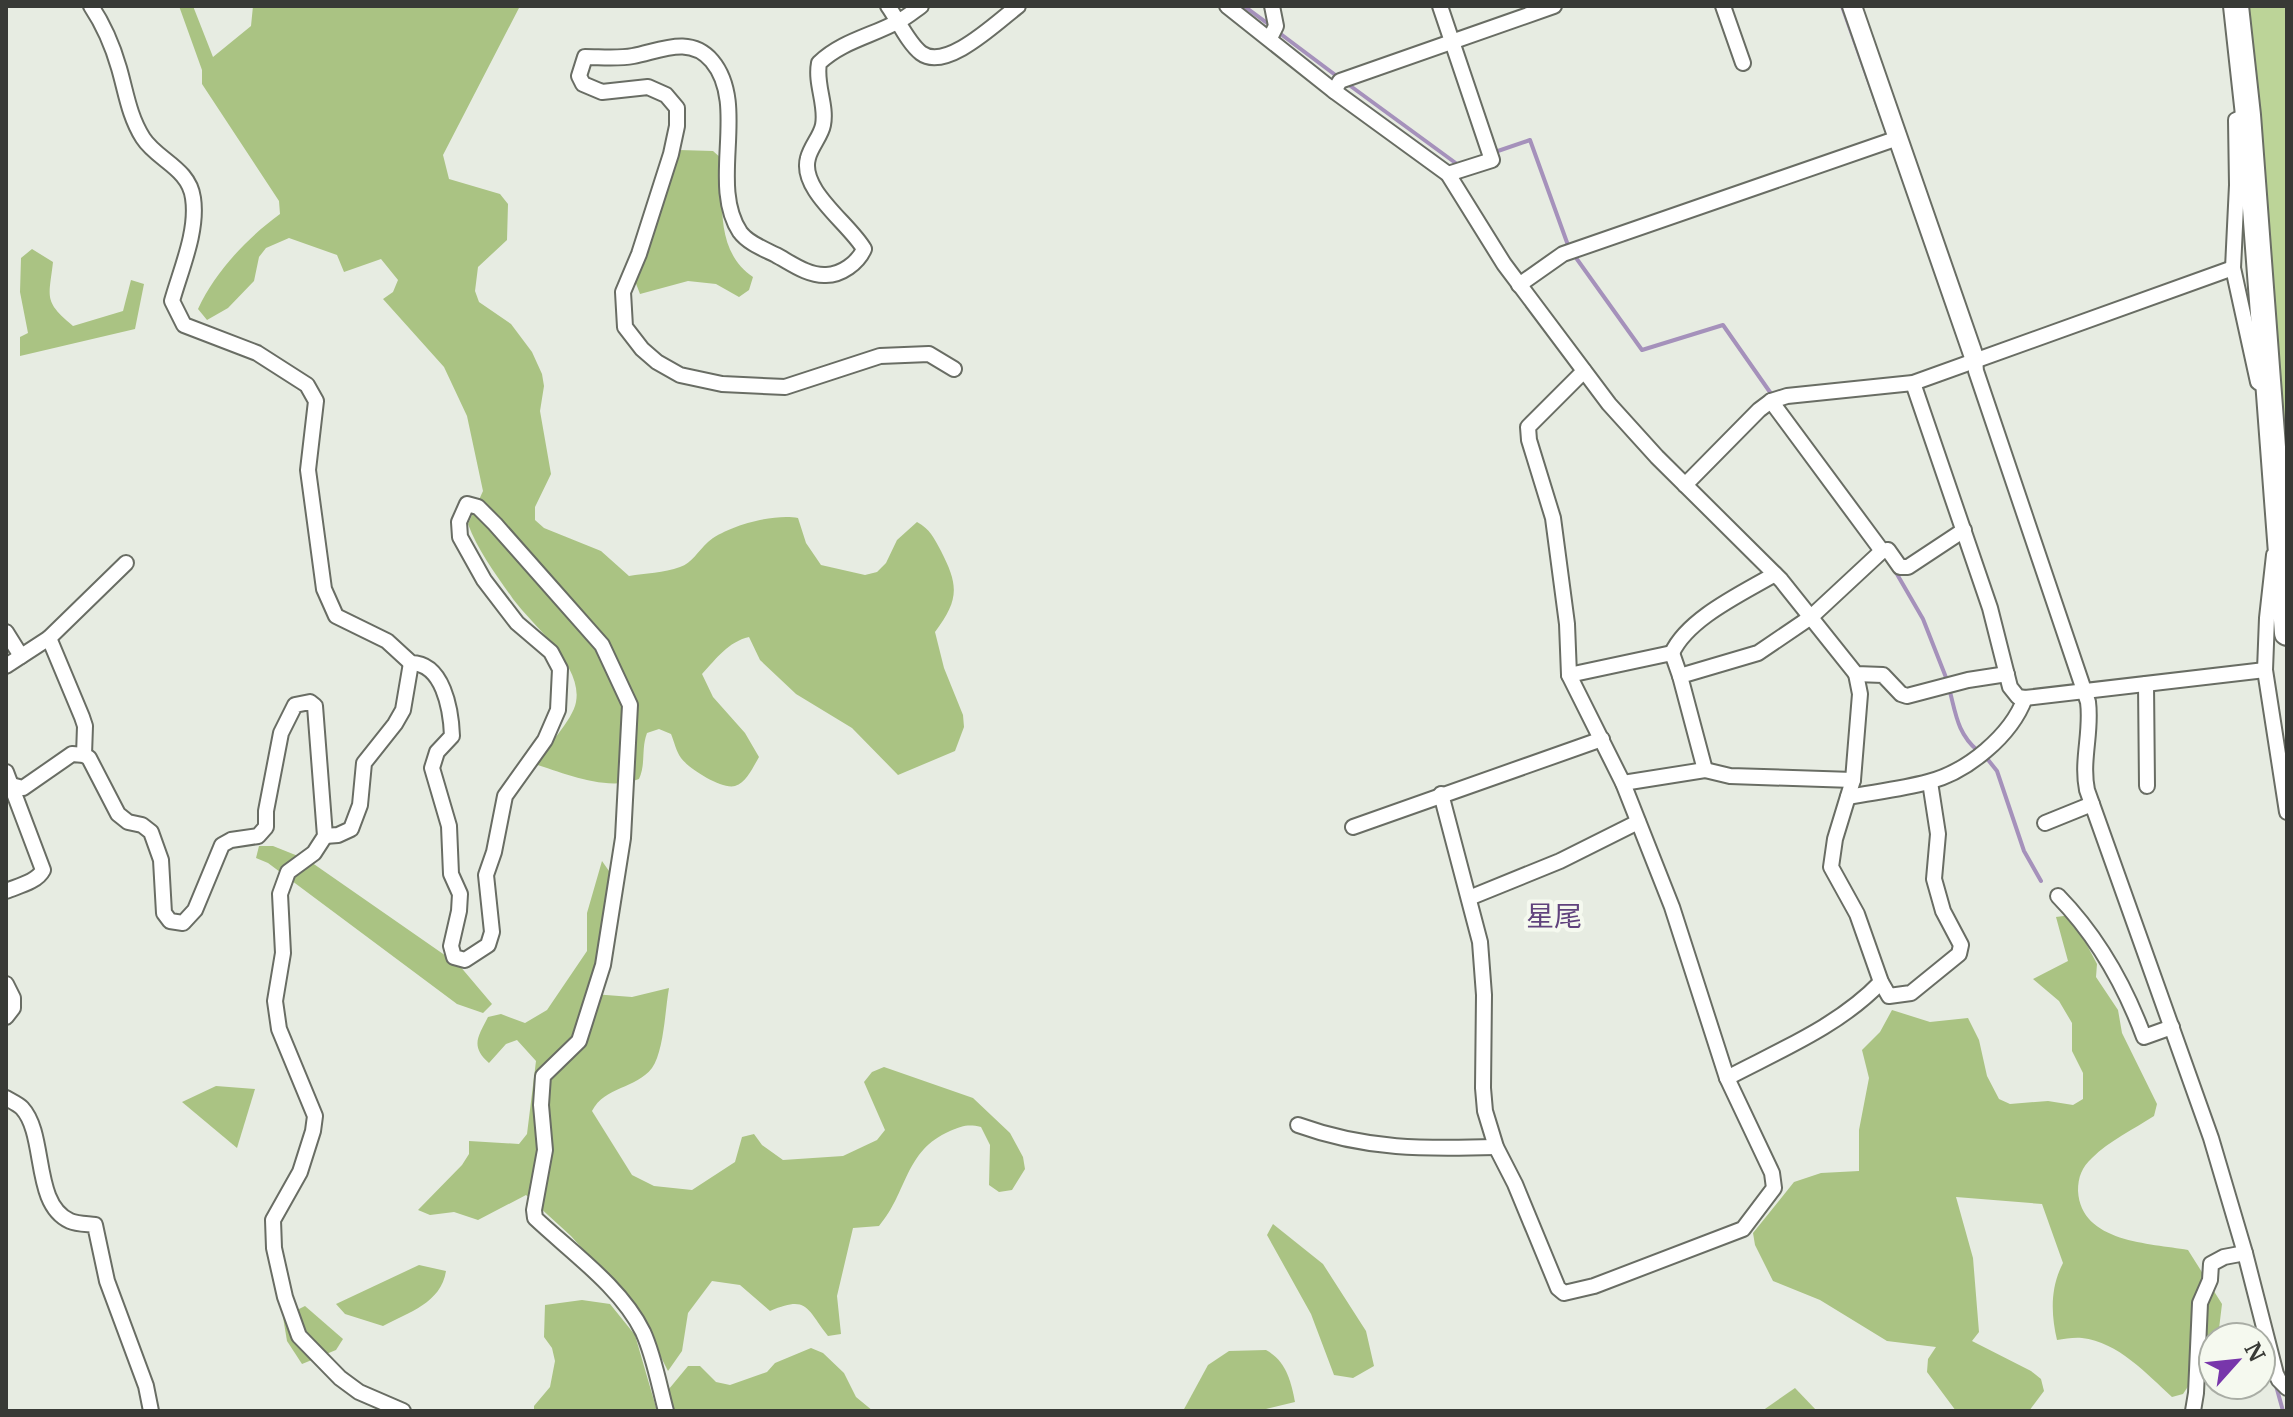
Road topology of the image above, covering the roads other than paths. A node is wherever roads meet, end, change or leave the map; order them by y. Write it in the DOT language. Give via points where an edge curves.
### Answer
graph roads {
  1 [pos="91,6"];
  2 [pos="888,6"];
  3 [pos="921,6"];
  4 [pos="1018,6"];
  5 [pos="1227,6"];
  6 [pos="1272,6"];
  7 [pos="1440,6"];
  8 [pos="1554,6"];
  9 [pos="1723,6"];
  10 [pos="1852,6"];
  11 [pos="2236,6"];
  12 [pos="899,21"];
  13 [pos="1270,38"];
  14 [pos="1453,41"];
  15 [pos="1743,63"];
  16 [pos="1334,91"];
  17 [pos="2248,115"];
  18 [pos="1898,138"];
  19 [pos="1448,174"];
  20 [pos="2233,268"];
  21 [pos="1519,285"];
  22 [pos="1975,360"];
  23 [pos="954,369"];
  24 [pos="1584,371"];
  25 [pos="1913,383"];
  26 [pos="2269,389"];
  27 [pos="1771,401"];
  28 [pos="1685,485"];
  29 [pos="1964,530"];
  30 [pos="2281,544"];
  31 [pos="1882,551"];
  32 [pos="126,563"];
  33 [pos="1775,574"];
  34 [pos="1811,617"];
  35 [pos="6,632"];
  36 [pos="2287,633"];
  37 [pos="49,638"];
  38 [pos="1672,653"];
  39 [pos="21,656"];
  40 [pos="411,663"];
  41 [pos="6,666"];
  42 [pos="2265,670"];
  43 [pos="1856,674"];
  44 [pos="2007,674"];
  45 [pos="1569,675"];
  46 [pos="1680,676"];
  47 [pos="2146,684"];
  48 [pos="2085,691"];
  49 [pos="2025,698"];
  50 [pos="1602,739"];
  51 [pos="84,755"];
  52 [pos="1705,770"];
  53 [pos="8,778"];
  54 [pos="1853,780"];
  55 [pos="1930,782"];
  56 [pos="1623,783"];
  57 [pos="2147,786"];
  58 [pos="1441,794"];
  59 [pos="1848,797"];
  60 [pos="2092,804"];
  61 [pos="2287,812"];
  62 [pos="1638,822"];
  63 [pos="2045,823"];
  64 [pos="1353,827"];
  65 [pos="325,836"];
  66 [pos="6,891"];
  67 [pos="2058,896"];
  68 [pos="1469,898"];
  69 [pos="1881,982"];
  70 [pos="6,984"];
  71 [pos="6,1017"];
  72 [pos="2172,1027"];
  73 [pos="1727,1078"];
  74 [pos="6,1098"];
  75 [pos="1298,1125"];
  76 [pos="1496,1147"];
  77 [pos="2245,1253"];
  78 [pos="2287,1388"];
  79 [pos="151,1411"];
  80 [pos="403,1411"];
  81 [pos="666,1411"];
  82 [pos="2193,1411"];
  1 -- 40 [label="street" via="144,140 180,172 193,198 194,221 172,301 184,325 257,353 307,385 316,401 308,470 324,589 336,616 387,641"];
  2 -- 12 [label="street"];
  3 -- 12 [label="street"];
  4 -- 12 [label="street" via="959,50 933,59 919,52"];
  5 -- 13 [label="street"];
  6 -- 13 [label="street" via="1276,26"];
  7 -- 14 [label="street"];
  8 -- 14 [label="street"];
  9 -- 15 [label="street"];
  10 -- 18 [label="street"];
  11 -- 17 [label="highway"];
  12 -- 23 [label="street" via="819,63 823,127 806,161 808,174 821,201 864,249 861,258 829,275 812,274 742,234 729,201 727,92 711,59 675,45 631,57 585,57 579,76 583,84 602,92 648,87 666,95 677,108 671,154 623,292 625,327 657,362 680,375 722,384 785,387 880,356 929,354"];
  13 -- 16 [label="street"];
  14 -- 16 [label="street" via="1340,81"];
  14 -- 19 [label="street" via="1492,160"];
  16 -- 19 [label="street"];
  17 -- 20 [label="street" via="2236,120"];
  17 -- 26 [label="highway"];
  18 -- 21 [label="street" via="1563,254"];
  18 -- 22 [label="street"];
  19 -- 21 [label="street"];
  20 -- 22 [label="street"];
  20 -- 26 [label="street" via="2256,377"];
  21 -- 24 [label="street"];
  22 -- 25 [label="street"];
  22 -- 48 [label="street"];
  24 -- 28 [label="street"];
  24 -- 45 [label="street" via="1528,427 1553,518"];
  25 -- 27 [label="street"];
  25 -- 29 [label="street"];
  26 -- 30 [label="highway"];
  27 -- 28 [label="street"];
  27 -- 31 [label="street"];
  28 -- 33 [label="street"];
  29 -- 31 [label="street" via="1904,568 1888,550"];
  29 -- 44 [label="street"];
  30 -- 36 [label="highway"];
  30 -- 42 [label="street" via="2271,561"];
  31 -- 34 [label="street"];
  32 -- 37 [label="street"];
  33 -- 34 [label="street"];
  33 -- 38 [label="street" via="1679,638"];
  34 -- 43 [label="street"];
  34 -- 46 [label="street" via="1758,653"];
  35 -- 39 [label="street"];
  37 -- 39 [label="street"];
  37 -- 51 [label="street" via="85,726"];
  38 -- 45 [label="street"];
  38 -- 46 [label="street"];
  39 -- 41 [label="street"];
  40 -- 65 [label="street" via="403,710 364,763 360,805 351,829"];
  40 -- 81 [label="street" via="431,669 451,715 452,736 437,752 432,768 449,826 451,874 460,894 451,946 454,957 465,960 488,945 492,932 486,875 505,796 545,740 558,710 560,669 551,652 517,623 484,580 460,537 459,522 467,504 495,524 602,645 630,705 623,838 603,965 579,1041 543,1076 545,1150 534,1210 535,1218 585,1261 634,1318"];
  42 -- 47 [label="street"];
  42 -- 61 [label="street"];
  43 -- 44 [label="street" via="1883,675 1907,696"];
  43 -- 54 [label="street" via="1860,694"];
  44 -- 49 [label="street" via="2014,692"];
  45 -- 50 [label="street"];
  46 -- 52 [label="street"];
  47 -- 48 [label="street"];
  47 -- 57 [label="street"];
  48 -- 49 [label="street"];
  48 -- 60 [label="street" via="2090,725 2085,775"];
  49 -- 55 [label="street" via="1999,737 1962,766"];
  50 -- 56 [label="street"];
  50 -- 58 [label="street"];
  51 -- 53 [label="street" via="72,754 23,788"];
  51 -- 65 [label="street" via="118,814 151,832 161,860 164,913 170,921 183,923 195,910 222,845 258,836 266,827 281,733 300,702 315,706"];
  52 -- 54 [label="street" via="1730,776"];
  52 -- 56 [label="street"];
  53 -- 66 [label="street" via="43,870 34,880"];
  54 -- 59 [label="street"];
  55 -- 59 [label="street"];
  55 -- 69 [label="street" via="1938,834 1934,879 1961,945 1959,954 1905,996 1889,996"];
  56 -- 62 [label="street"];
  58 -- 64 [label="street"];
  58 -- 68 [label="street"];
  59 -- 69 [label="street" via="1831,867 1857,914"];
  60 -- 63 [label="street"];
  60 -- 72 [label="street"];
  62 -- 68 [label="street"];
  62 -- 73 [label="street" via="1672,907"];
  65 -- 80 [label="street" via="314,853 288,872 280,894 283,953 275,1001 279,1029 315,1116 300,1172 273,1220 274,1248 299,1336 359,1392"];
  67 -- 72 [label="street" via="2108,962 2144,1037"];
  68 -- 76 [label="street" via="1483,968 1485,1111"];
  69 -- 73 [label="street" via="1824,1027"];
  70 -- 71 [label="street" via="13,1008"];
  72 -- 77 [label="street"];
  73 -- 76 [label="street" via="1772,1173 1775,1182 1768,1196 1743,1229 1575,1292 1558,1288"];
  74 -- 79 [label="street" via="22,1107 30,1123 56,1208 69,1221 95,1225 107,1281"];
  75 -- 76 [label="street" via="1377,1146"];
  77 -- 78 [label="street" via="2276,1374"];
  77 -- 82 [label="street" via="2211,1264 2200,1303"];
}
